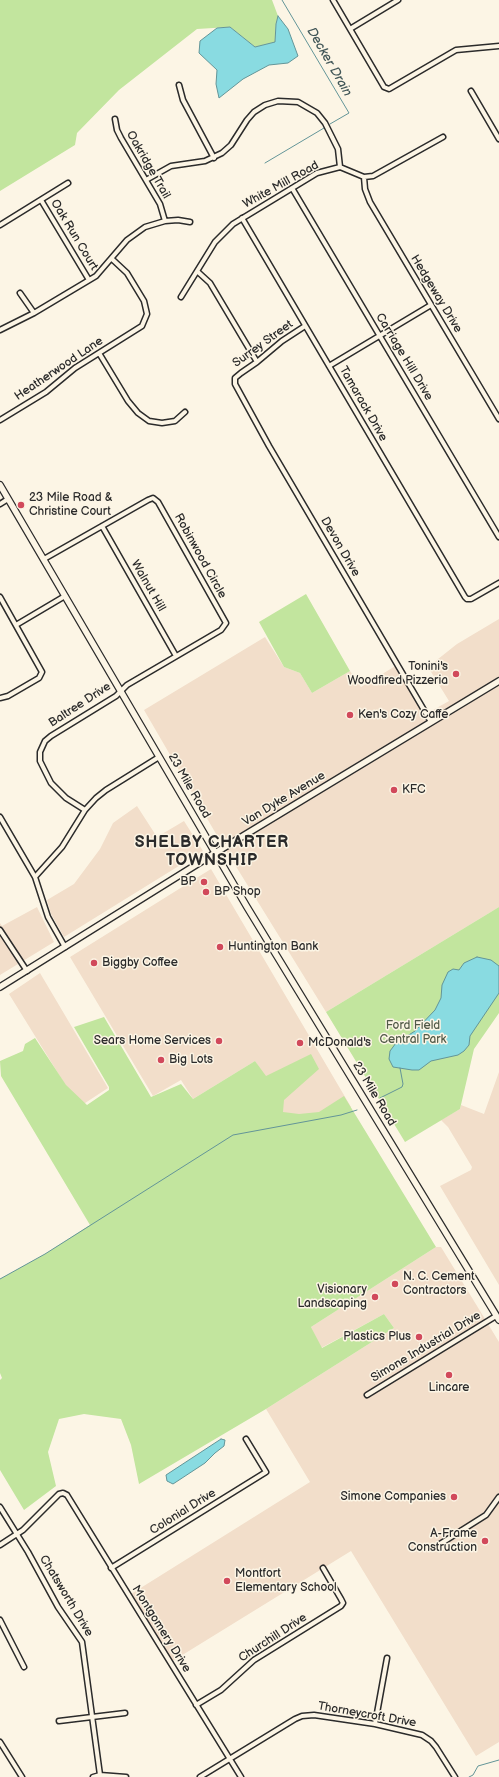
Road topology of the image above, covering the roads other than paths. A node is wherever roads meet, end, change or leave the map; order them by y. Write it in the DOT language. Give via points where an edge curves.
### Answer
graph roads {
  1 [pos="333,0"];
  2 [pos="398,0"];
  3 [pos="350,29"];
  4 [pos="499,46"];
  5 [pos="179,85"];
  6 [pos="471,91"];
  7 [pos="115,119"];
  8 [pos="444,137"];
  9 [pos="499,139"];
  10 [pos="214,158"];
  11 [pos="340,167"];
  12 [pos="364,177"];
  13 [pos="146,180"];
  14 [pos="68,183"];
  15 [pos="292,188"];
  16 [pos="41,200"];
  17 [pos="242,218"];
  18 [pos="165,221"];
  19 [pos="190,222"];
  20 [pos="0,225"];
  21 [pos="112,259"];
  22 [pos="198,272"];
  23 [pos="89,280"];
  24 [pos="20,292"];
  25 [pos="181,297"];
  26 [pos="431,305"];
  27 [pos="34,313"];
  28 [pos="305,326"];
  29 [pos="0,330"];
  30 [pos="379,336"];
  31 [pos="99,353"];
  32 [pos="257,362"];
  33 [pos="329,366"];
  34 [pos="234,380"];
  35 [pos="185,412"];
  36 [pos="499,419"];
  37 [pos="0,420"];
  38 [pos="0,485"];
  39 [pos="8,499"];
  40 [pos="0,504"];
  41 [pos="102,526"];
  42 [pos="499,537"];
  43 [pos="44,559"];
  44 [pos="499,583"];
  45 [pos="65,596"];
  46 [pos="0,597"];
  47 [pos="16,624"];
  48 [pos="225,626"];
  49 [pos="176,656"];
  50 [pos="499,681"];
  51 [pos="121,691"];
  52 [pos="0,698"];
  53 [pos="431,722"];
  54 [pos="159,757"];
  55 [pos="85,810"];
  56 [pos="0,817"];
  57 [pos="215,853"];
  58 [pos="35,877"];
  59 [pos="0,930"];
  60 [pos="65,947"];
  61 [pos="27,971"];
  62 [pos="0,987"];
  63 [pos="498,1318"];
  64 [pos="367,1395"];
  65 [pos="246,1439"];
  66 [pos="499,1497"];
  67 [pos="0,1507"];
  68 [pos="16,1535"];
  69 [pos="440,1544"];
  70 [pos="0,1545"];
  71 [pos="111,1568"];
  72 [pos="323,1568"];
  73 [pos="0,1620"];
  74 [pos="386,1658"];
  75 [pos="24,1667"];
  76 [pos="196,1705"];
  77 [pos="125,1713"];
  78 [pos="94,1718"];
  79 [pos="59,1721"];
  80 [pos="375,1724"];
  81 [pos="0,1742"];
  82 [pos="230,1759"];
  83 [pos="100,1775"];
  84 [pos="22,1777"];
  85 [pos="93,1777"];
  86 [pos="126,1777"];
  87 [pos="200,1777"];
  88 [pos="241,1777"];
  89 [pos="455,1777"];
  1 -- 3 [label="street"];
  2 -- 3 [label="street"];
  3 -- 4 [label="street" via="384,87 389,89 456,50"];
  5 -- 10 [label="street" via="183,100"];
  6 -- 9 [label="street"];
  7 -- 13 [label="street, Oakridge Trail" via="121,138"];
  8 -- 12 [label="street" via="386,170"];
  10 -- 11 [label="street" via="229,147 254,112 271,102 284,100 304,104 322,119 338,149"];
  10 -- 13 [label="street" via="171,166"];
  11 -- 12 [label="street"];
  11 -- 15 [label="street, White Mill Road" via="317,173"];
  12 -- 26 [label="street, Hedgeway Drive" via="368,198"];
  13 -- 18 [label="street, Oakridge Trail" via="160,204"];
  14 -- 16 [label="street"];
  15 -- 17 [label="street, White Mill Road"];
  15 -- 30 [label="street, Carriage Hill Drive"];
  16 -- 20 [label="street"];
  16 -- 23 [label="street, Oak Run Court"];
  17 -- 22 [label="street, White Mill Road" via="219,237"];
  17 -- 28 [label="street, Tamarack Drive"];
  18 -- 19 [label="street"];
  18 -- 21 [label="street" via="146,227 135,234 124,243"];
  21 -- 23 [label="street"];
  21 -- 31 [label="street, Heatherwood Lane" via="127,273 144,301 146,317 142,326"];
  22 -- 25 [label="street, White Mill Road"];
  22 -- 32 [label="street" via="210,283"];
  23 -- 27 [label="street"];
  24 -- 27 [label="street"];
  26 -- 30 [label="street"];
  26 -- 36 [label="street, Hedgeway Drive"];
  27 -- 29 [label="street"];
  28 -- 32 [label="street, Surrey Street"];
  28 -- 33 [label="street, Tamarack Drive"];
  30 -- 33 [label="street"];
  30 -- 42 [label="street, Carriage Hill Drive"];
  31 -- 35 [label="street" via="128,401 149,421 176,421"];
  31 -- 37 [label="street, Heatherwood Lane" via="46,392"];
  32 -- 34 [label="street, Surrey Street"];
  33 -- 44 [label="street, Tamarack Drive" via="467,599"];
  34 -- 53 [label="street, Devon Drive" via="266,441"];
  38 -- 39 [label="main road, 23 Mile Road"];
  39 -- 40 [label="street"];
  39 -- 43 [label="main road, 23 Mile Road"];
  41 -- 43 [label="street"];
  41 -- 48 [label="street, Robinwood Circle" via="148,500 153,498 158,502 225,621"];
  41 -- 49 [label="street, Walnut Hill"];
  43 -- 45 [label="main road, 23 Mile Road"];
  45 -- 47 [label="street"];
  45 -- 51 [label="main road, 23 Mile Road"];
  46 -- 47 [label="street"];
  47 -- 52 [label="street" via="42,674 8,696"];
  48 -- 49 [label="street, Baltree Drive"];
  49 -- 51 [label="street, Baltree Drive"];
  50 -- 53 [label="main road, Van Dyke Avenue"];
  51 -- 54 [label="main road, 23 Mile Road"];
  51 -- 55 [label="street, Baltree Drive" via="51,736 41,749 40,761 51,783 66,798"];
  53 -- 57 [label="main road, Van Dyke Avenue"];
  54 -- 55 [label="street" via="106,790"];
  54 -- 57 [label="main road, 23 Mile Road"];
  55 -- 58 [label="street" via="62,847"];
  56 -- 58 [label="street"];
  57 -- 60 [label="main road, Van Dyke Avenue"];
  57 -- 63 [label="main road, 23 Mile Road"];
  58 -- 60 [label="street" via="48,917"];
  59 -- 61 [label="street"];
  60 -- 61 [label="main road, Van Dyke Avenue"];
  61 -- 62 [label="main road, Van Dyke Avenue"];
  63 -- 64 [label="street, Simone Industrial Drive"];
  65 -- 71 [label="street, Colonial Drive" via="266,1472"];
  66 -- 69 [label="street" via="486,1515"];
  67 -- 68 [label="street, Chatsworth Drive"];
  68 -- 70 [label="street"];
  68 -- 71 [label="street, Montgomery Drive" via="56,1496 63,1493 67,1495"];
  68 -- 78 [label="street, Chatsworth Drive" via="32,1558 58,1607 82,1642"];
  71 -- 76 [label="street, Montgomery Drive"];
  72 -- 76 [label="street, Churchill Drive" via="343,1604 254,1660 221,1690"];
  73 -- 75 [label="street"];
  74 -- 80 [label="street"];
  76 -- 82 [label="street, Montgomery Drive"];
  77 -- 78 [label="street"];
  78 -- 79 [label="street"];
  78 -- 83 [label="street, Chatsworth Drive"];
  80 -- 82 [label="street, Thorneycroft Drive" via="320,1715 302,1716"];
  80 -- 89 [label="street, Thorneycroft Drive" via="409,1730 426,1737 436,1747"];
  81 -- 84 [label="street"];
  82 -- 87 [label="street, Thorneycroft Drive"];
  82 -- 88 [label="street, Montgomery Drive"];
  83 -- 85 [label="street"];
  83 -- 86 [label="street"];
}
